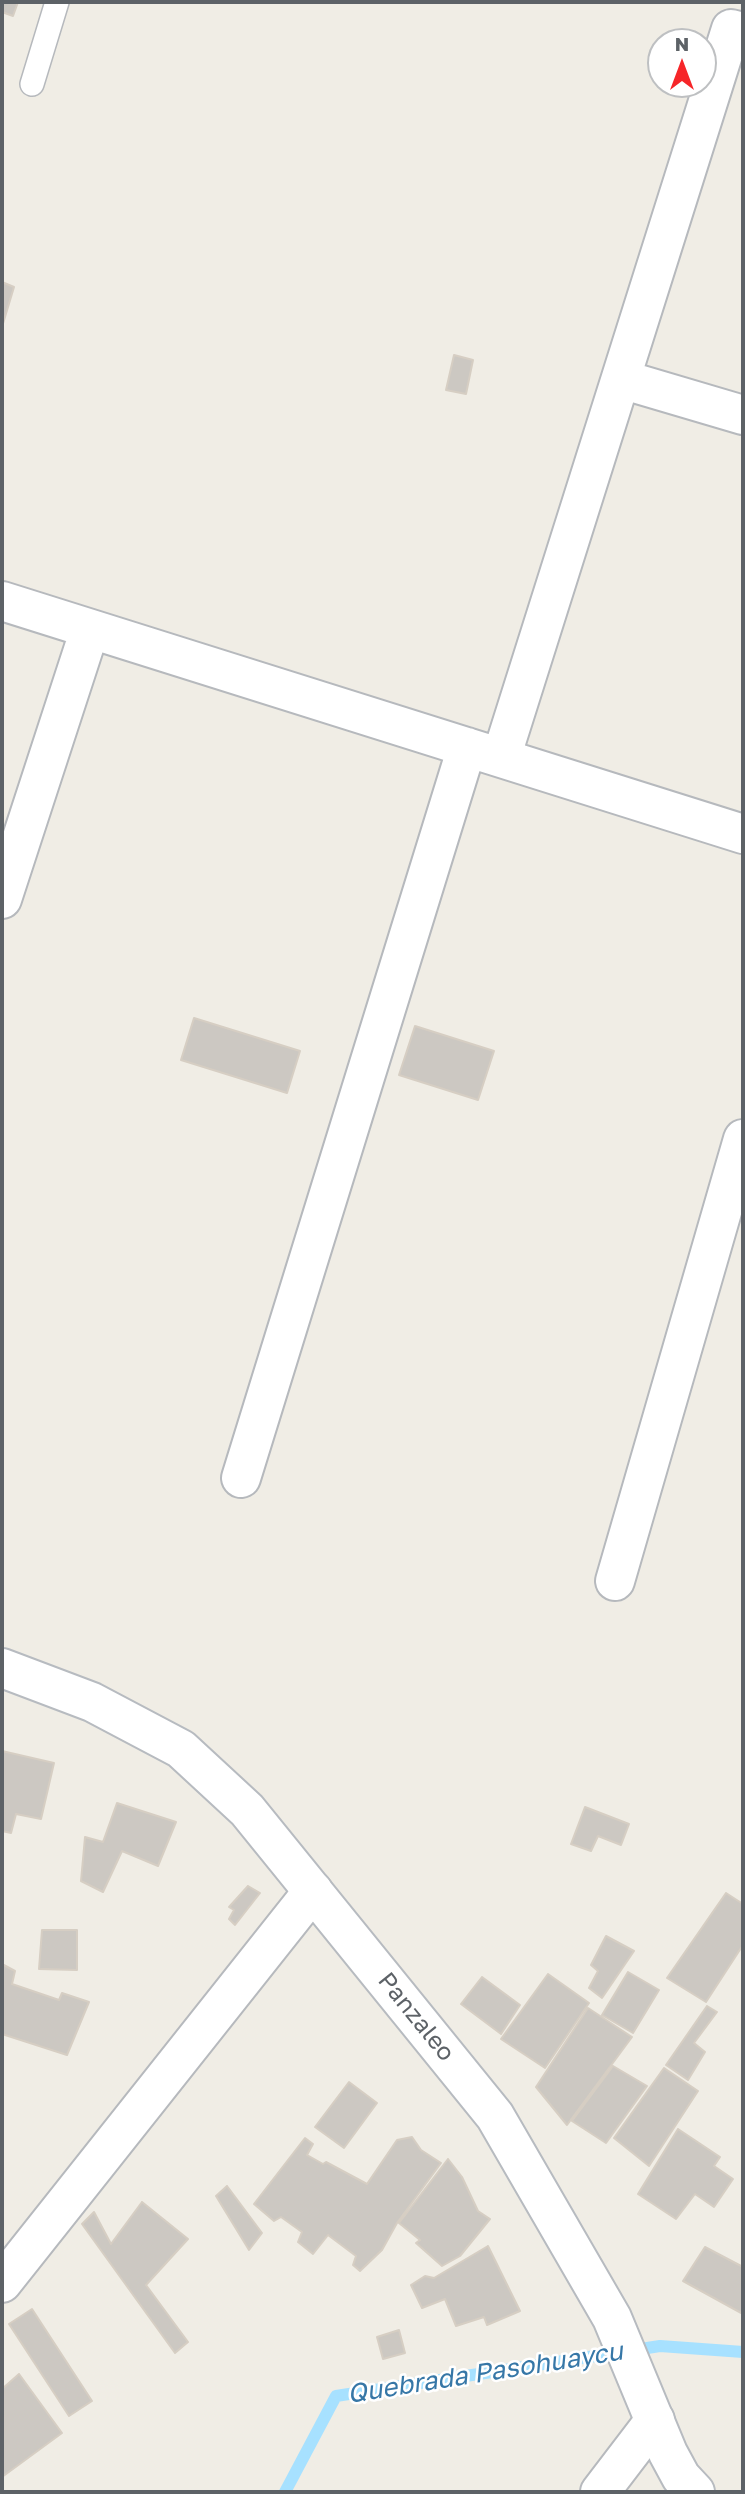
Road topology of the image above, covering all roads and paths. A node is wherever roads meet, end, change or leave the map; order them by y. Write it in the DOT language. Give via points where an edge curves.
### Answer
graph roads {
  1 [pos="57,2"];
  2 [pos="743,32"];
  3 [pos="32,84"];
  4 [pos="621,379"];
  5 [pos="743,415"];
  6 [pos="2,601"];
  7 [pos="90,629"];
  8 [pos="484,753"];
  9 [pos="743,834"];
  10 [pos="2,899"];
  11 [pos="743,1139"];
  12 [pos="241,1478"];
  13 [pos="615,1581"];
  14 [pos="2,1668"];
  15 [pos="313,1891"];
  16 [pos="2,2283"];
  17 [pos="654,2420"];
  18 [pos="600,2492"];
  19 [pos="695,2492"];
  1 -- 3 [label="lane"];
  2 -- 4 [label="street" via="731,29"];
  4 -- 5 [label="street"];
  4 -- 8 [label="street"];
  6 -- 7 [label="street"];
  7 -- 8 [label="street"];
  7 -- 10 [label="street"];
  8 -- 9 [label="street"];
  8 -- 12 [label="street"];
  11 -- 13 [label="street"];
  14 -- 15 [label="street, Panzaleo" via="92,1702 181,1749 247,1810"];
  15 -- 16 [label="street"];
  15 -- 17 [label="street, Panzaleo" via="495,2116 612,2318"];
  17 -- 18 [label="street"];
  17 -- 19 [label="street, Panzaleo" via="681,2477"];
}
